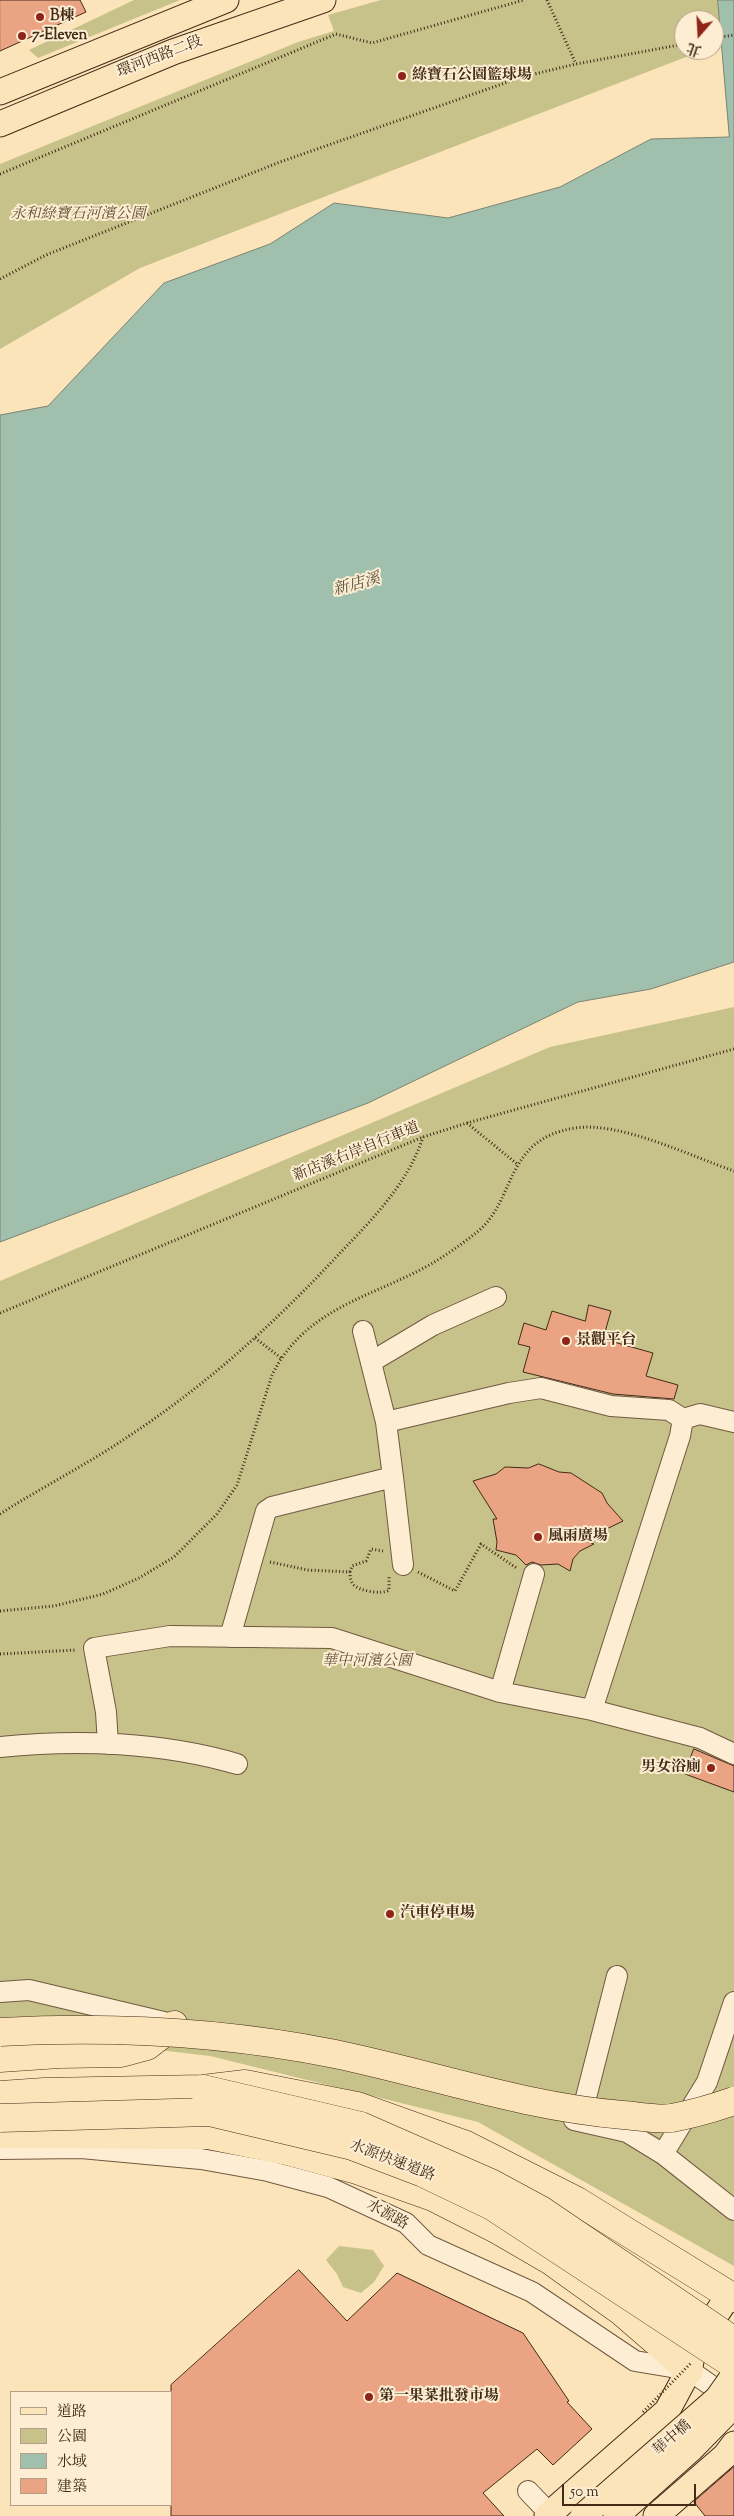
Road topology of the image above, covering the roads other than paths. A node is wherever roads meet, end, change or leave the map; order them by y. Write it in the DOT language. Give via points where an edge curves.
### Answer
graph roads {
  1 [pos="226,0"];
  2 [pos="323,0"];
  3 [pos="0,92"];
  4 [pos="0,124"];
  5 [pos="496,1297"];
  6 [pos="363,1331"];
  7 [pos="371,1362"];
  8 [pos="683,1419"];
  9 [pos="386,1422"];
  10 [pos="734,1422"];
  11 [pos="393,1477"];
  12 [pos="395,1566"];
  13 [pos="534,1574"];
  14 [pos="230,1637"];
  15 [pos="500,1692"];
  16 [pos="592,1710"];
  17 [pos="108,1744"];
  18 [pos="0,1748"];
  19 [pos="734,1754"];
  20 [pos="237,1764"];
  21 [pos="618,1976"];
  22 [pos="0,1992"];
  23 [pos="734,2002"];
  24 [pos="174,2025"];
  25 [pos="0,2032"];
  26 [pos="0,2058"];
  27 [pos="203,2089"];
  28 [pos="0,2095"];
  29 [pos="734,2101"];
  30 [pos="670,2118"];
  31 [pos="537,2122"];
  32 [pos="580,2122"];
  33 [pos="5,2134"];
  34 [pos="663,2154"];
  35 [pos="734,2210"];
  36 [pos="732,2292"];
  37 [pos="734,2341"];
  38 [pos="692,2364"];
  39 [pos="734,2365"];
  40 [pos="734,2375"];
  41 [pos="734,2403"];
  42 [pos="656,2411"];
  43 [pos="730,2450"];
  44 [pos="528,2490"];
  45 [pos="548,2515"];
  46 [pos="584,2516"];
  47 [pos="616,2516"];
  48 [pos="656,2516"];
  1 -- 3 [label="main road, 環河西路二段"];
  2 -- 4 [label="main road, 環河西路二段" via="173,52"];
  5 -- 7 [label="street" via="433,1325"];
  6 -- 7 [label="street"];
  7 -- 9 [label="street"];
  8 -- 9 [label="street" via="669,1410 611,1406 541,1388 509,1392"];
  8 -- 10 [label="street" via="700,1414"];
  8 -- 16 [label="street"];
  9 -- 11 [label="street"];
  11 -- 12 [label="street"];
  11 -- 14 [label="street" via="266,1511"];
  13 -- 15 [label="street"];
  14 -- 15 [label="street" via="332,1638"];
  14 -- 17 [label="street" via="170,1636 94,1648 106,1712"];
  15 -- 16 [label="street"];
  16 -- 19 [label="street" via="700,1738"];
  17 -- 18 [label="street" via="32,1744"];
  17 -- 20 [label="street" via="201,1753"];
  21 -- 32 [label="street"];
  22 -- 24 [label="street" via="29,1990"];
  23 -- 34 [label="street" via="707,2082"];
  24 -- 26 [label="highway" via="148,2046 121,2053"];
  24 -- 32 [label="street"];
  25 -- 30 [label="highway, bridge" via="44,2029 126,2031 238,2038 334,2054 598,2113"];
  27 -- 28 [label="highway, 水源快速道路"];
  27 -- 36 [label="highway" via="245,2084 357,2106 466,2145 577,2201"];
  27 -- 37 [label="highway, 水源快速道路, bridge" via="361,2126 491,2182 541,2210"];
  29 -- 30 [label="highway, bridge"];
  30 -- 31 [label="highway, bridge" via="603,2123"];
  32 -- 34 [label="street" via="627,2132"];
  33 -- 38 [label="street, 水源路" via="81,2148 201,2159 328,2186 406,2223 428,2245 532,2292 635,2362"];
  33 -- 38 [label="highway" via="208,2135 357,2170 433,2197 496,2228 551,2261"];
  33 -- 39 [label="highway, 水源快速道路, bridge" via="209,2112 352,2146 423,2173 492,2206"];
  34 -- 35 [label="street"];
  36 -- 38 [label="main road" via="694,2348"];
  38 -- 41 [label="street, 水源路"];
  38 -- 42 [label="main road"];
  40 -- 46 [label="main road, 華中橋, bridge" via="717,2399"];
  41 -- 47 [label="main road, 華中橋, bridge" via="690,2450"];
  42 -- 43 [label="main road" via="702,2405 727,2426"];
  42 -- 45 [label="main road"];
  43 -- 48 [label="main road"];
  44 -- 45 [label="street"];
}
